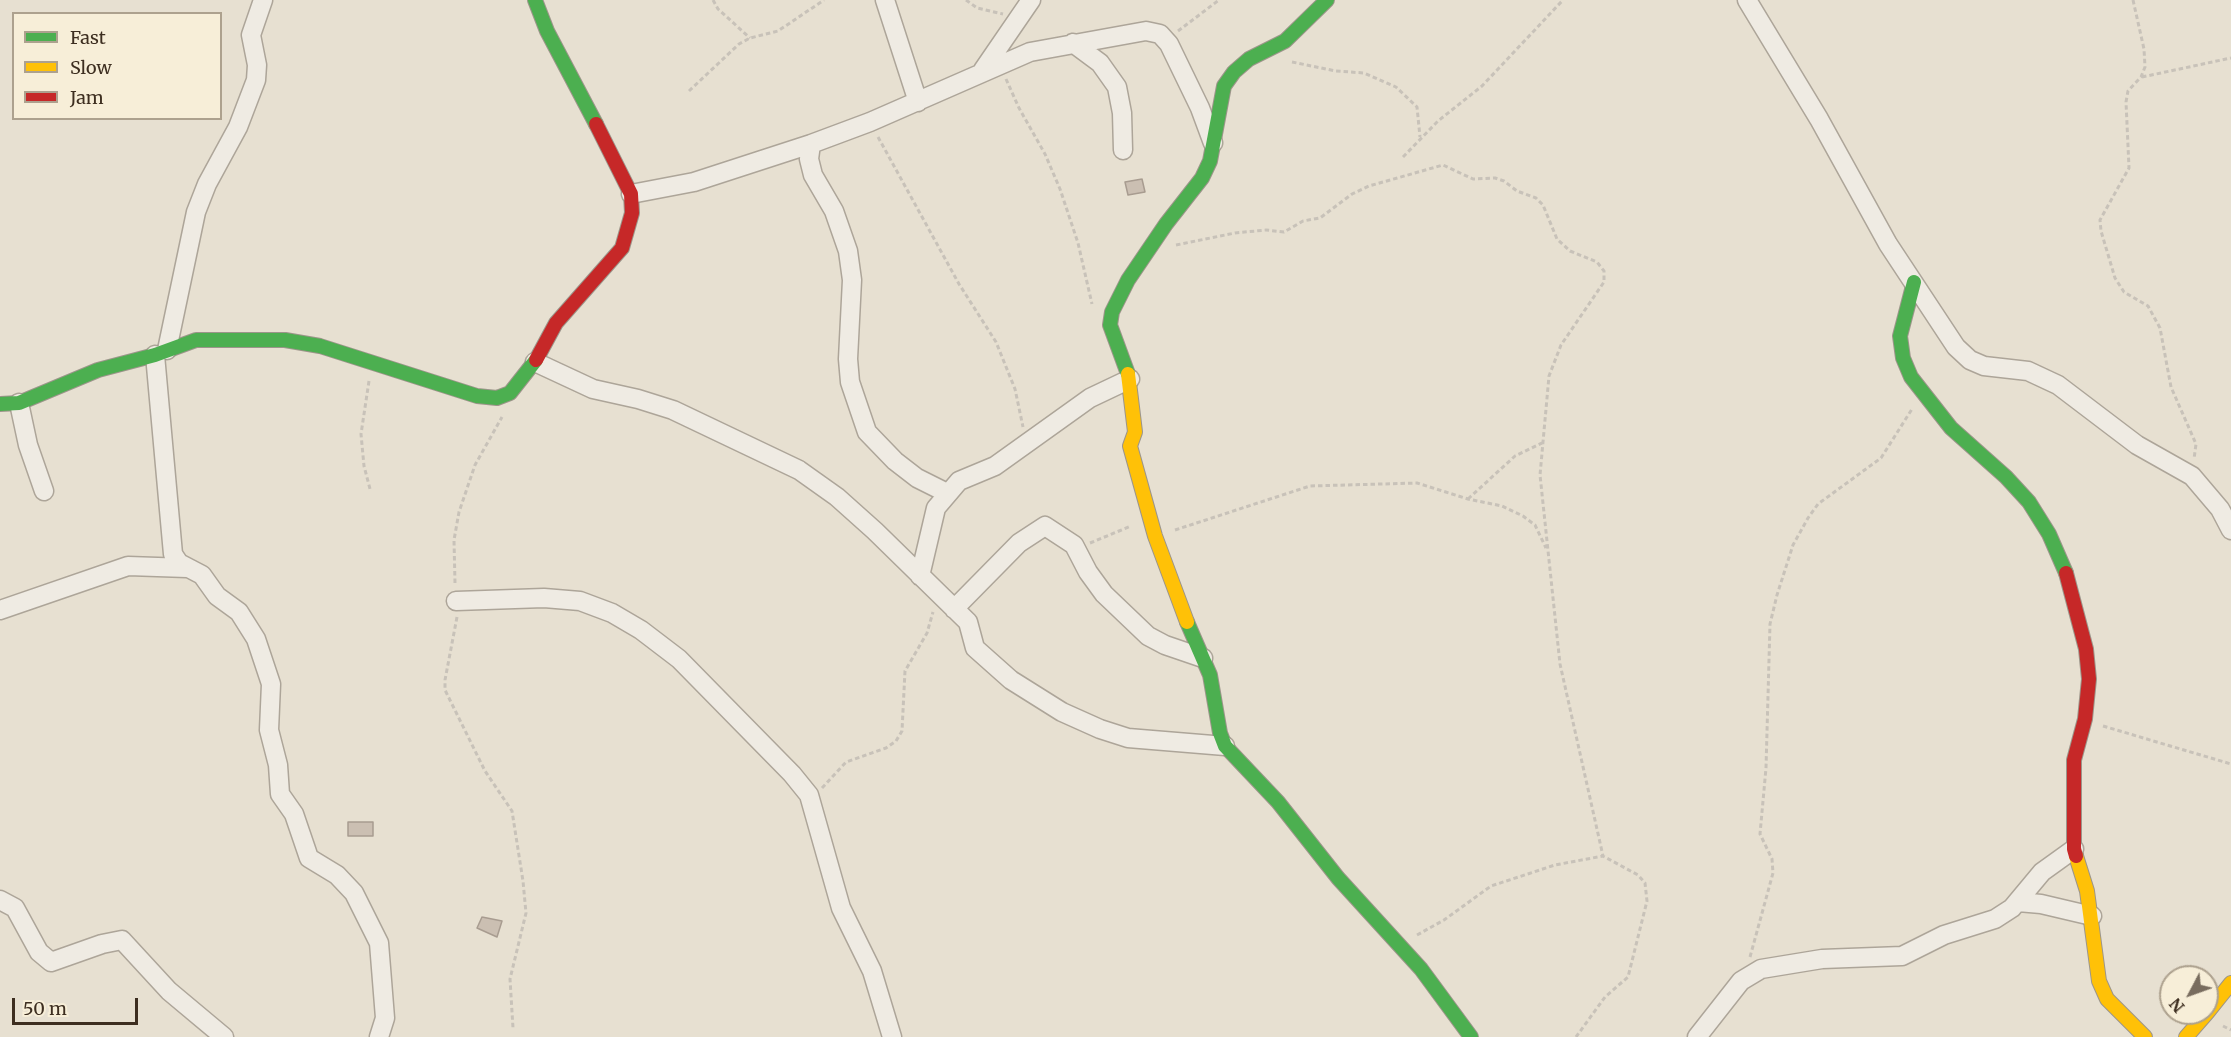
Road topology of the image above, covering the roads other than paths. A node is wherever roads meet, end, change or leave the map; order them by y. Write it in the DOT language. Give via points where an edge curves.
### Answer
graph roads {
  1 [pos="263,0"];
  2 [pos="535,0"];
  3 [pos="885,0"];
  4 [pos="1031,0"];
  5 [pos="1327,0"];
  6 [pos="1748,0"];
  7 [pos="1074,43"];
  8 [pos="990,68"];
  9 [pos="918,102"];
  10 [pos="811,144"];
  11 [pos="1214,144"];
  12 [pos="1123,150"];
  13 [pos="631,194"];
  14 [pos="1914,282"];
  15 [pos="161,352"];
  16 [pos="534,362"];
  17 [pos="1130,379"];
  18 [pos="19,403"];
  19 [pos="0,404"];
  20 [pos="44,491"];
  21 [pos="946,493"];
  22 [pos="2231,530"];
  23 [pos="187,568"];
  24 [pos="920,576"];
  25 [pos="456,601"];
  26 [pos="954,609"];
  27 [pos="0,610"];
  28 [pos="1203,658"];
  29 [pos="1225,746"];
  30 [pos="2074,849"];
  31 [pos="0,900"];
  32 [pos="2018,902"];
  33 [pos="2092,916"];
  34 [pos="2231,983"];
  35 [pos="2219,998"];
  36 [pos="2196,1025"];
  37 [pos="224,1037"];
  38 [pos="379,1037"];
  39 [pos="892,1037"];
  40 [pos="1471,1037"];
  41 [pos="1697,1037"];
  42 [pos="2145,1037"];
  43 [pos="2186,1037"];
  1 -- 15 [label="street" via="251,35 256,80 238,127 196,212"];
  2 -- 13 [label="street"];
  3 -- 9 [label="street"];
  4 -- 8 [label="street"];
  5 -- 11 [label="street" via="1285,40 1249,59 1234,72 1220,99"];
  6 -- 14 [label="street"];
  7 -- 8 [label="street" via="1030,52"];
  7 -- 11 [label="street" via="1146,31 1160,34 1169,44"];
  7 -- 12 [label="street" via="1100,63 1117,87"];
  8 -- 9 [label="street"];
  9 -- 10 [label="street"];
  10 -- 13 [label="street" via="694,182"];
  10 -- 21 [label="street" via="813,176 834,211 848,251 852,280 850,382 867,432 917,478"];
  11 -- 17 [label="street" via="1202,178 1148,250 1119,295 1110,318 1110,330"];
  13 -- 16 [label="street" via="632,213 622,248 556,323"];
  14 -- 22 [label="street" via="1956,347 1970,360 1984,366 2028,371 2058,385 2137,446 2192,476 2220,509"];
  14 -- 30 [label="street" via="1900,336 1903,358 1922,394 1951,428 2029,502 2065,570 2086,649 2089,679 2085,719 2074,760"];
  15 -- 16 [label="street" via="196,340 285,340 320,346 477,396 497,398 510,393"];
  15 -- 18 [label="street" via="98,370"];
  15 -- 23 [label="street" via="173,554"];
  16 -- 24 [label="street" via="593,389 673,410 799,470 837,497"];
  17 -- 21 [label="street" via="1090,398 994,466 958,481"];
  17 -- 28 [label="street" via="1135,432 1130,446 1155,536"];
  18 -- 19 [label="street"];
  18 -- 20 [label="street"];
  21 -- 24 [label="street" via="936,507"];
  23 -- 27 [label="street" via="128,566"];
  23 -- 38 [label="street" via="202,575 217,596 239,612 259,648 271,684 269,730 280,794 294,814 309,858 337,874 354,893 379,943 385,1018"];
  24 -- 26 [label="street"];
  25 -- 39 [label="street" via="580,601 612,613 679,659 808,795 841,908 872,970"];
  26 -- 28 [label="street" via="1035,531 1045,526 1066,538 1104,594 1148,636"];
  26 -- 29 [label="street" via="968,622 975,648 1011,680 1062,712 1128,738"];
  28 -- 29 [label="street"];
  29 -- 40 [label="street" via="1398,943"];
  30 -- 32 [label="street" via="2042,872"];
  30 -- 33 [label="street"];
  31 -- 37 [label="street" via="15,908 39,952 51,962 122,940 169,991"];
  32 -- 33 [label="street"];
  32 -- 41 [label="street" via="1995,919 1944,935 1902,956 1788,963 1761,969 1741,981"];
  33 -- 42 [label="street" via="2099,981 2107,999"];
  34 -- 35 [label="street"];
  36 -- 43 [label="street"];
}
